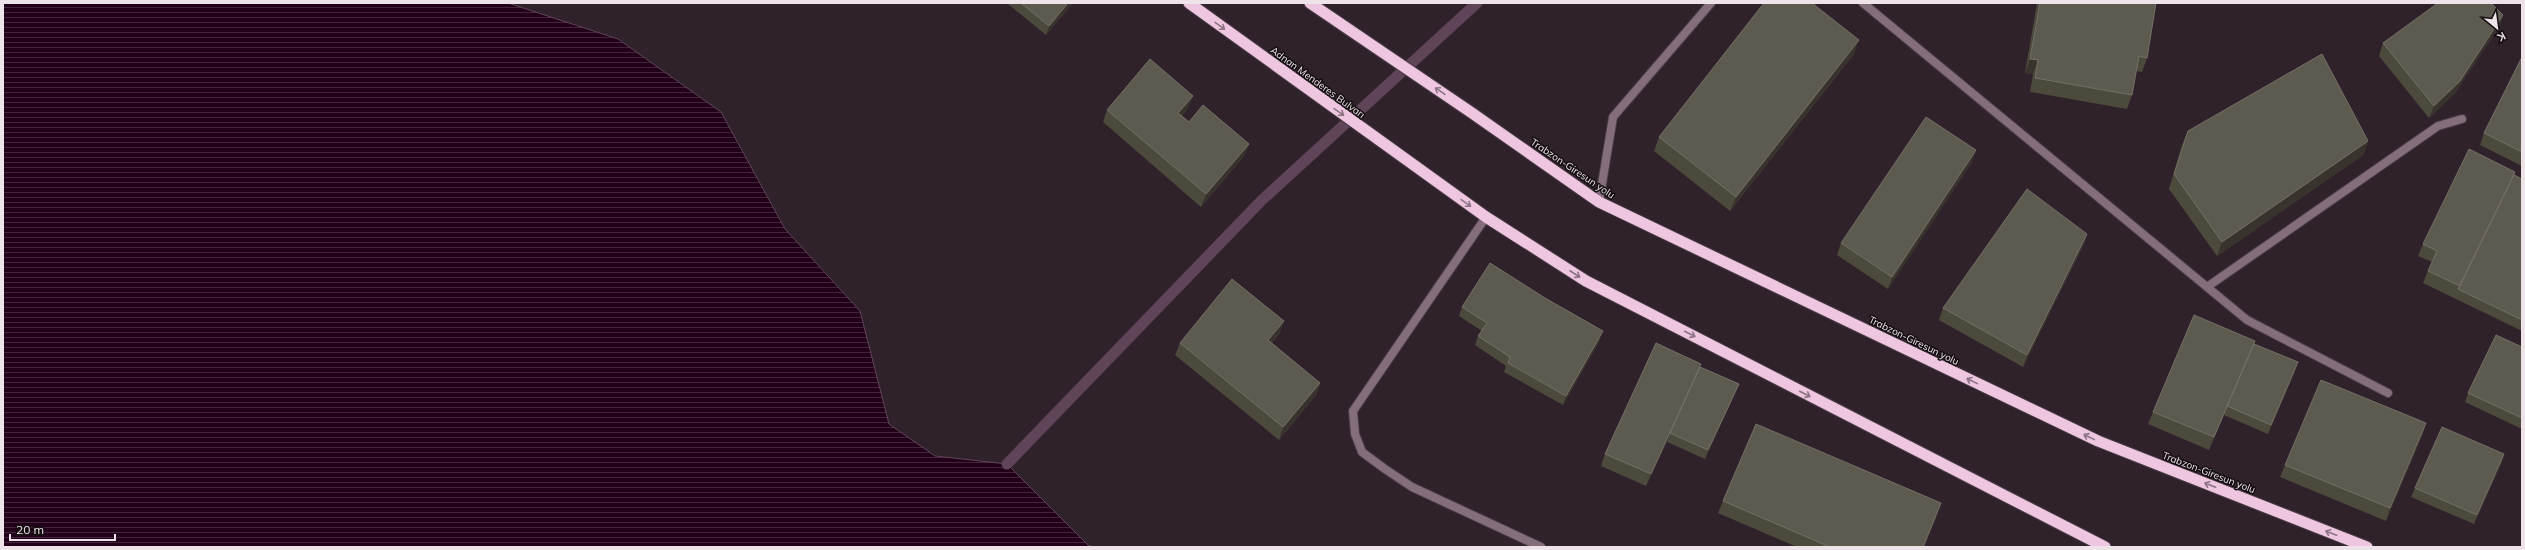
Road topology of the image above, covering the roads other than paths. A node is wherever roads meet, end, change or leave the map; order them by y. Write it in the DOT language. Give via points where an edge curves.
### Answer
graph roads {
  1 [pos="1189,3"];
  2 [pos="1310,3"];
  3 [pos="1711,3"];
  4 [pos="1863,3"];
  5 [pos="2462,119"];
  6 [pos="1598,202"];
  7 [pos="1486,217"];
  8 [pos="2208,287"];
  9 [pos="2388,393"];
  10 [pos="1541,547"];
  11 [pos="2105,547"];
  12 [pos="2367,547"];
  1 -- 7 [label="highway, Adnan Menderes Bulvarı, one-way"];
  6 -- 2 [label="highway, Trabzon-Giresun yolu, one-way"];
  3 -- 6 [label="street" via="1613,117"];
  4 -- 8 [label="street"];
  5 -- 8 [label="street" via="2438,126"];
  12 -- 6 [label="highway, Trabzon-Giresun yolu, one-way" via="2098,441"];
  7 -- 10 [label="street" via="1353,411 1355,434 1362,452 1412,487"];
  7 -- 11 [label="highway, one-way" via="1586,281"];
  8 -- 9 [label="street" via="2247,320"];
}
